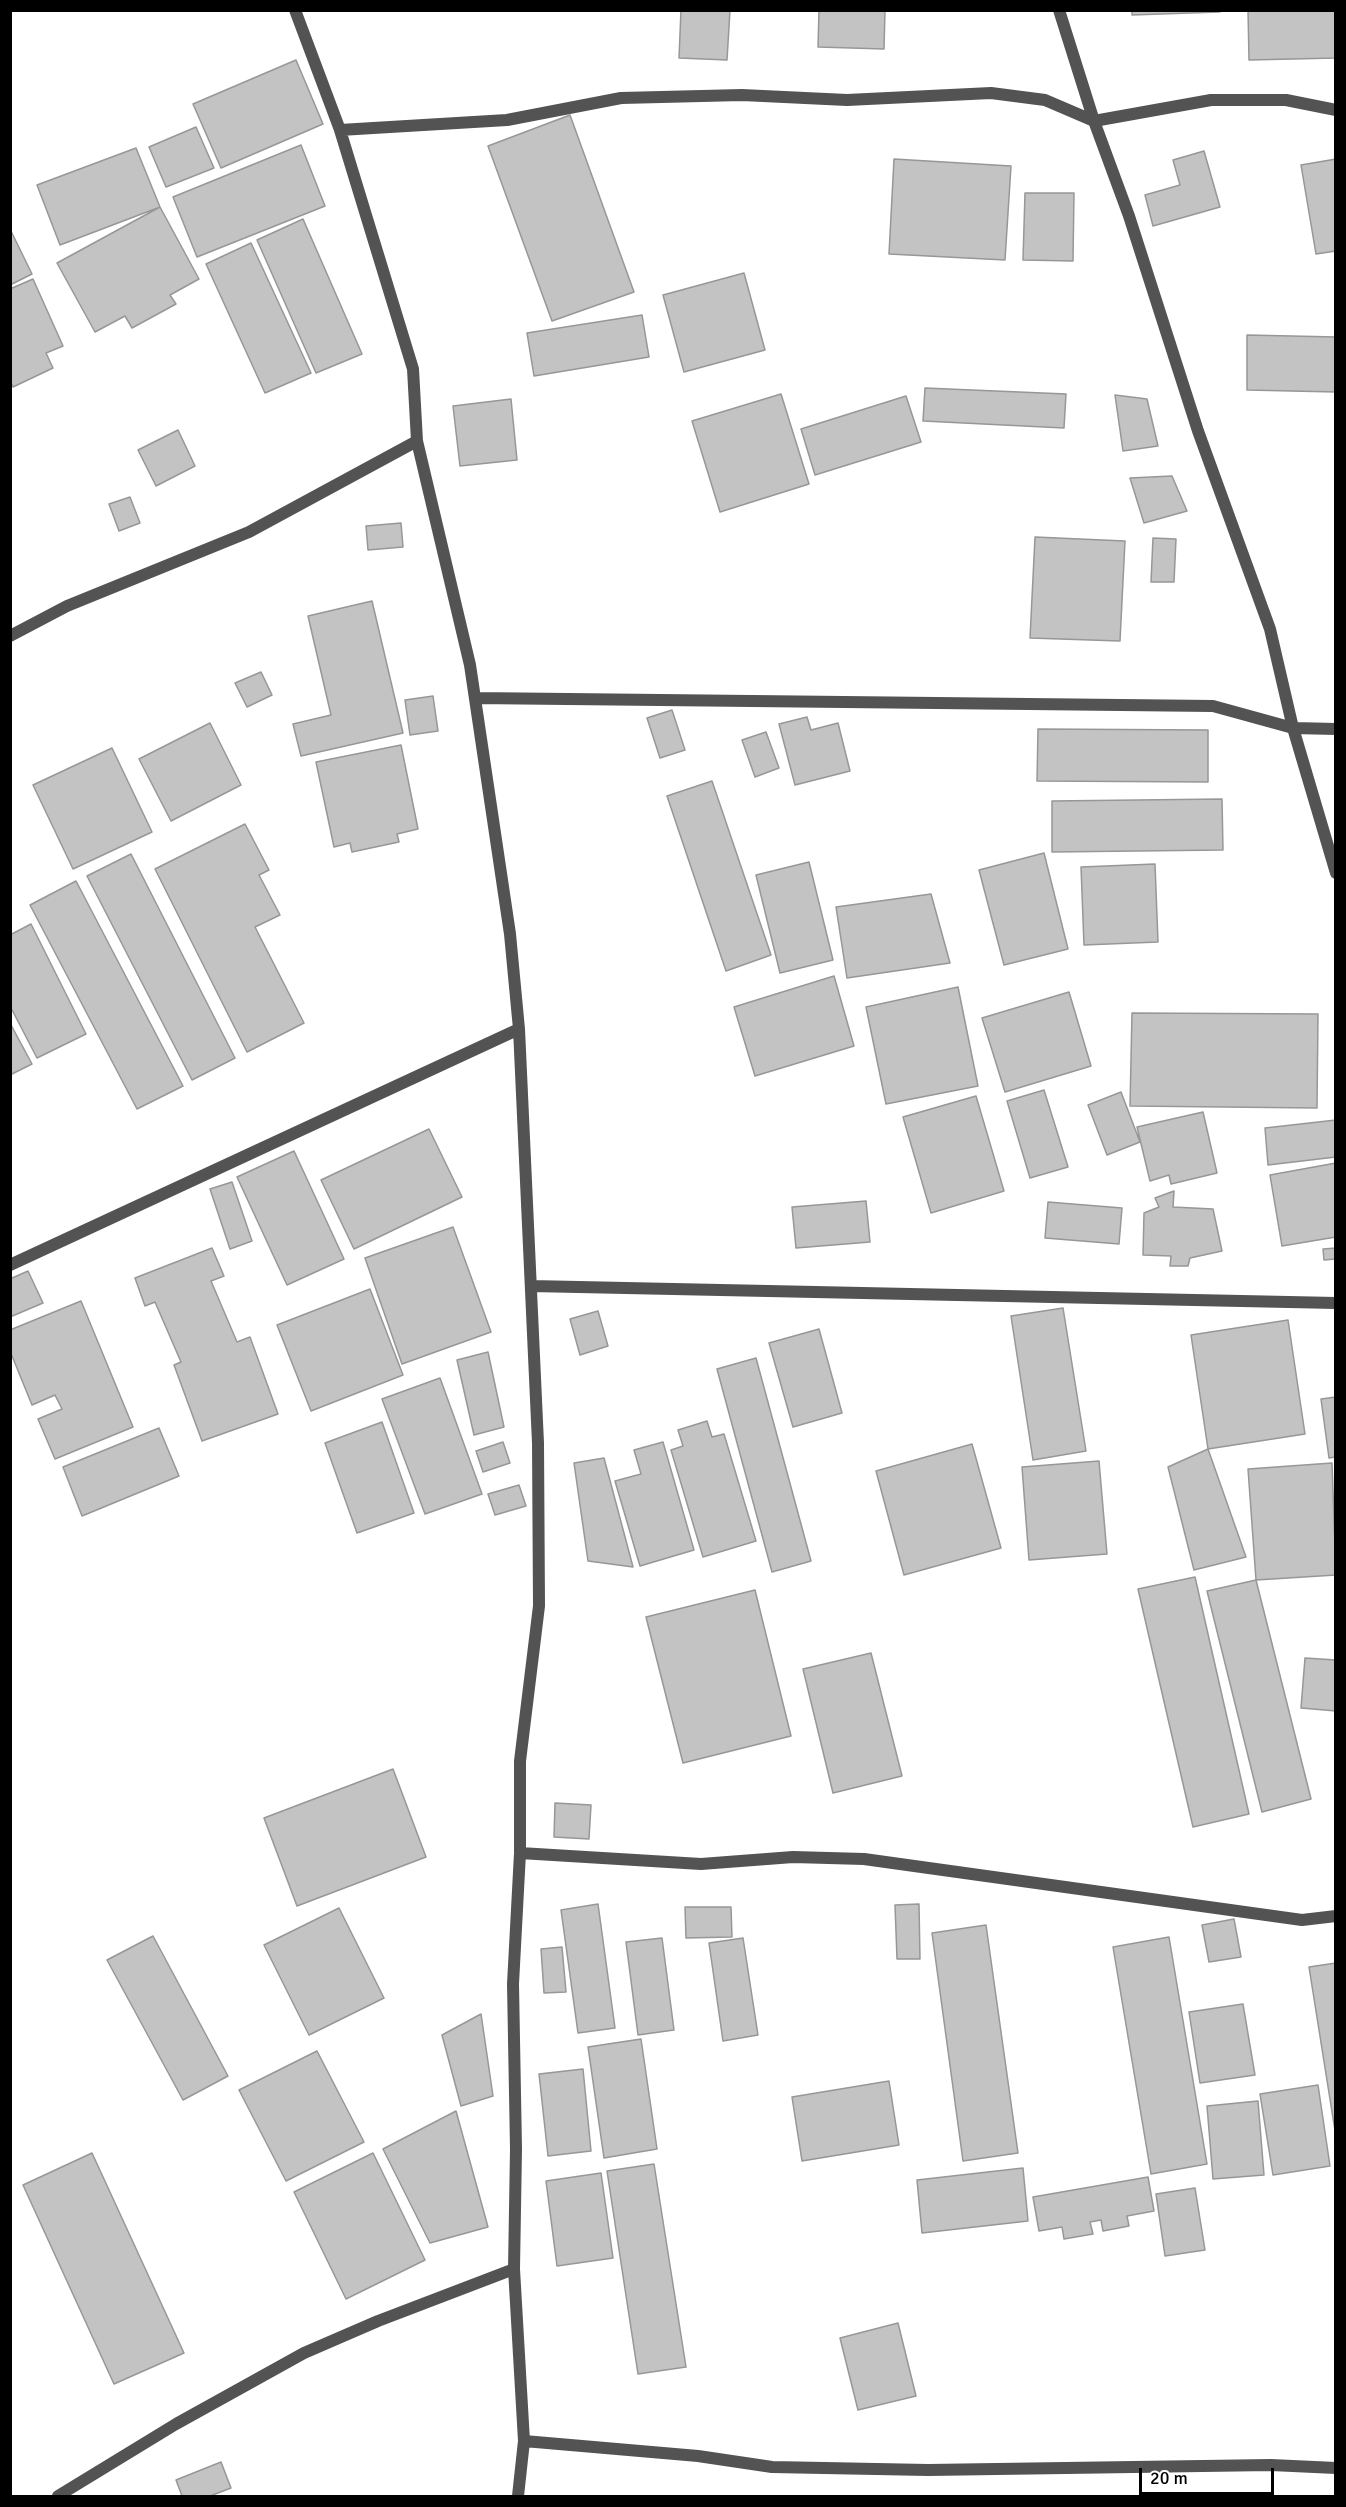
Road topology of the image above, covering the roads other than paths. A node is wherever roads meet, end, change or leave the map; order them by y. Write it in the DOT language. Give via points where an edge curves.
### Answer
graph roads {
  1 [pos="295,10"];
  2 [pos="1059,10"];
  3 [pos="1335,110"];
  4 [pos="1094,121"];
  5 [pos="340,130"];
  6 [pos="417,441"];
  7 [pos="10,636"];
  8 [pos="475,698"];
  9 [pos="1293,728"];
  10 [pos="1335,729"];
  11 [pos="1335,873"];
  12 [pos="519,1029"];
  13 [pos="10,1265"];
  14 [pos="531,1286"];
  15 [pos="1335,1303"];
  16 [pos="520,1853"];
  17 [pos="1335,1917"];
  18 [pos="514,2269"];
  19 [pos="524,2441"];
  20 [pos="1335,2468"];
  21 [pos="58,2496"];
  22 [pos="518,2496"];
  1 -- 5 [label="street"];
  2 -- 4 [label="street"];
  3 -- 4 [label="street" via="1286,100 1211,100"];
  4 -- 5 [label="street" via="1045,100 991,93 847,100 742,95 621,98 507,120"];
  4 -- 9 [label="street" via="1198,431 1270,629"];
  5 -- 6 [label="street" via="413,369"];
  6 -- 7 [label="street" via="249,532 67,606"];
  6 -- 8 [label="street"];
  8 -- 9 [label="street" via="1213,706"];
  8 -- 12 [label="street" via="510,934"];
  9 -- 10 [label="street"];
  9 -- 11 [label="street"];
  12 -- 13 [label="street"];
  12 -- 14 [label="street"];
  14 -- 15 [label="street"];
  14 -- 16 [label="street" via="538,1443 539,1606 520,1761"];
  16 -- 17 [label="street" via="700,1864 793,1857 864,1858 1302,1920"];
  16 -- 18 [label="street" via="513,1984"];
  18 -- 19 [label="street"];
  18 -- 21 [label="street" via="304,2353"];
  19 -- 20 [label="street" via="698,2456 772,2467"];
  19 -- 22 [label="street"];
}
